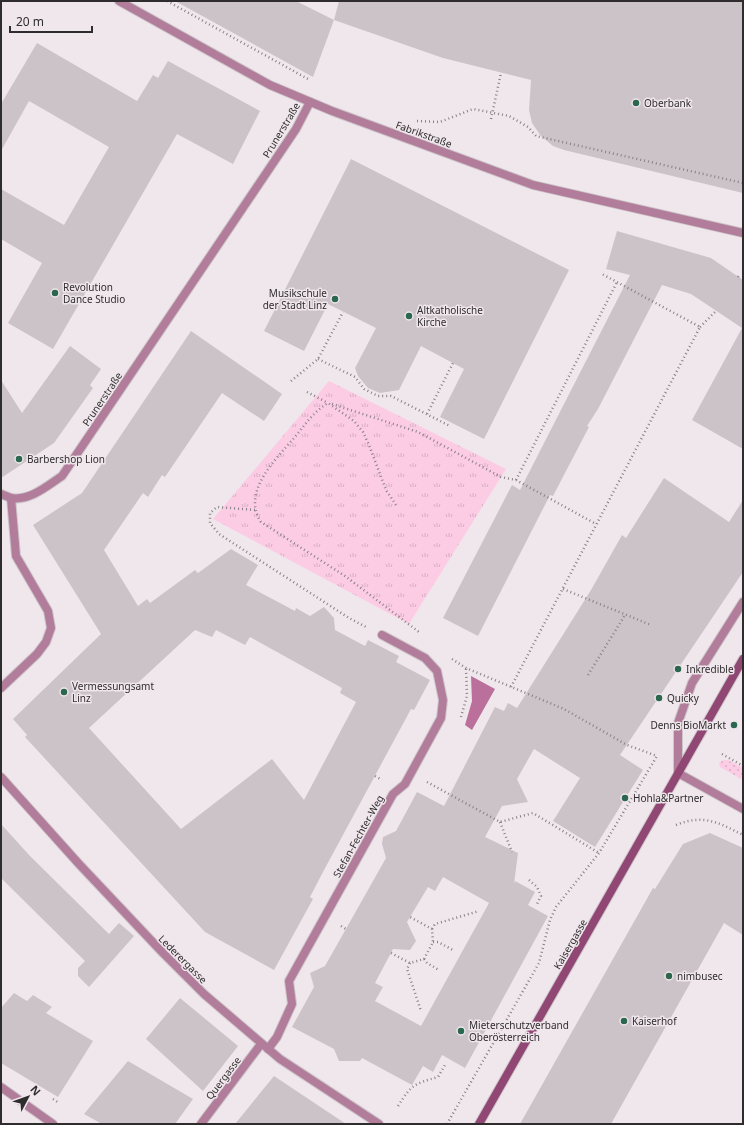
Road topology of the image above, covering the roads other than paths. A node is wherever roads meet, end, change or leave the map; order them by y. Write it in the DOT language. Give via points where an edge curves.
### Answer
graph roads {
  1 [pos="119,1"];
  2 [pos="310,102"];
  3 [pos="743,233"];
  4 [pos="1,494"];
  5 [pos="11,498"];
  6 [pos="743,602"];
  7 [pos="382,635"];
  8 [pos="743,659"];
  9 [pos="1,688"];
  10 [pos="678,773"];
  11 [pos="1,776"];
  12 [pos="743,809"];
  13 [pos="264,1047"];
  14 [pos="1,1087"];
  15 [pos="53,1124"];
  16 [pos="201,1124"];
  17 [pos="379,1124"];
  18 [pos="479,1124"];
  1 -- 2 [label="street, Fabrikstraße" via="270,85"];
  2 -- 3 [label="street, Fabrikstraße" via="533,185"];
  2 -- 5 [label="street, Prunerstraße" via="296,129 62,476 31,496"];
  4 -- 5 [label="street"];
  5 -- 9 [label="street" via="16,556 48,611 51,628 38,654"];
  6 -- 10 [label="street" via="692,683 678,723"];
  7 -- 13 [label="street, Stefan-Fechter-Weg" via="425,658 437,671 443,700 441,718 405,784 393,794 289,981 292,1004 277,1038"];
  8 -- 10 [label="main road, Kaisergasse"];
  10 -- 12 [label="street"];
  10 -- 18 [label="main road, Kaisergasse"];
  11 -- 13 [label="street, Lederergasse" via="163,954"];
  13 -- 16 [label="street, Quergasse"];
  13 -- 17 [label="street, Lederergasse"];
  14 -- 15 [label="street"];
}
